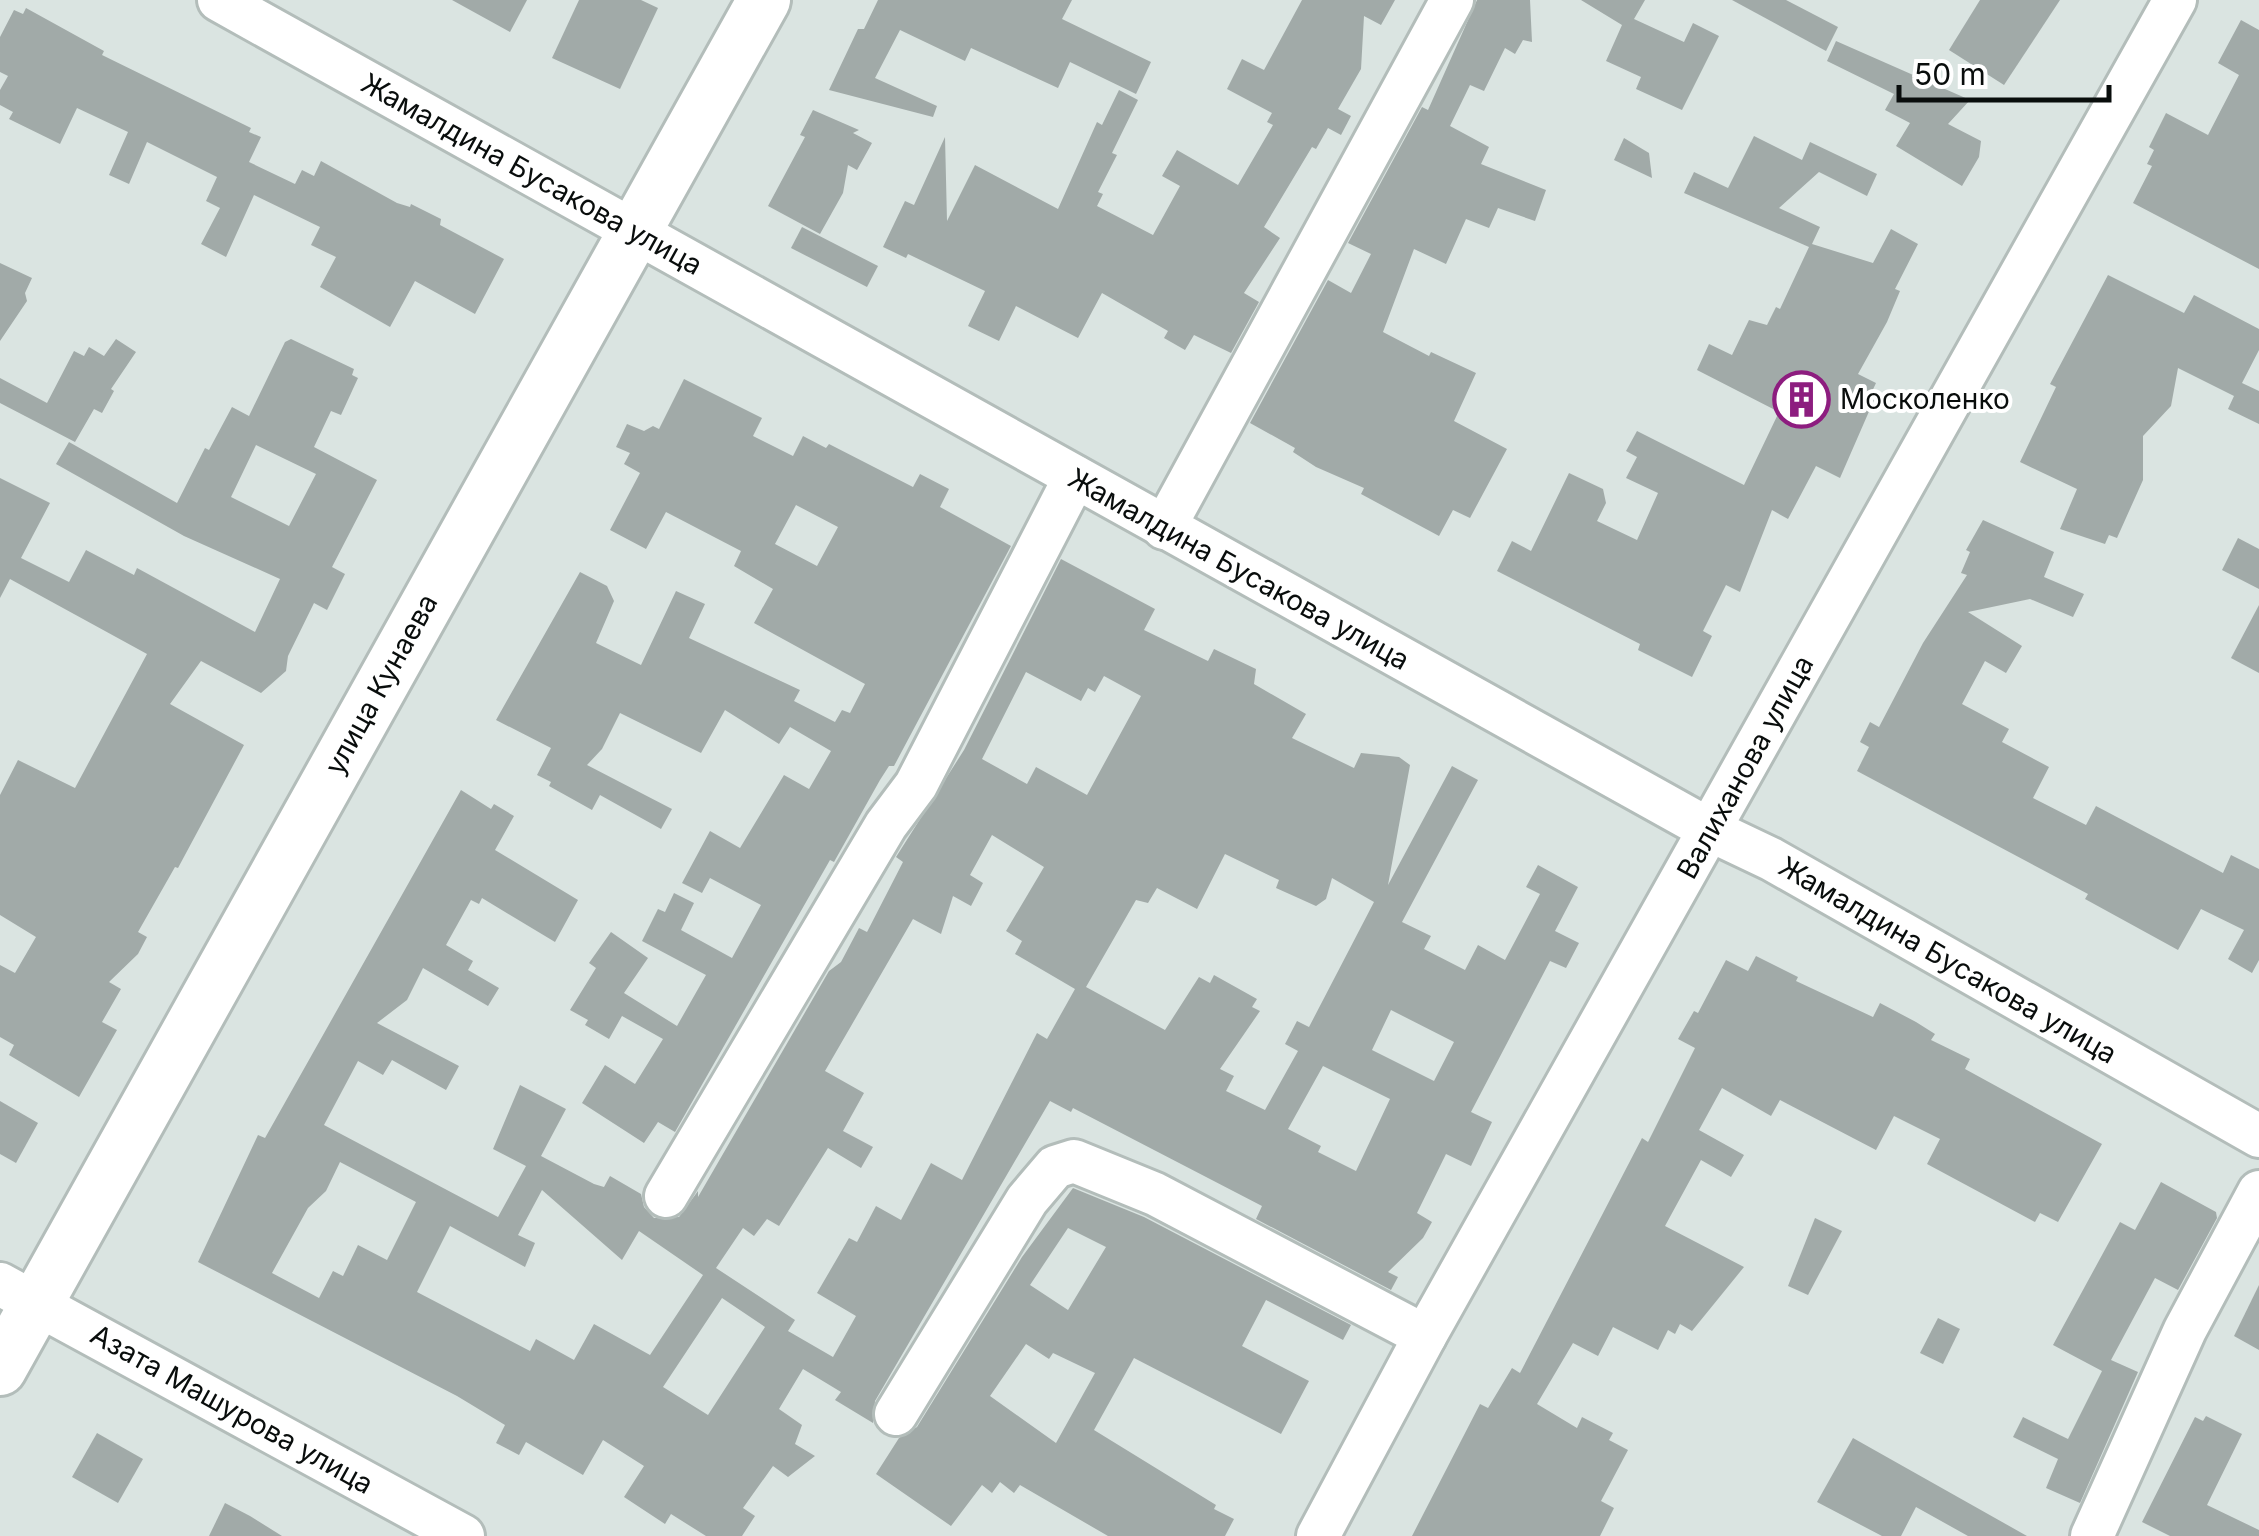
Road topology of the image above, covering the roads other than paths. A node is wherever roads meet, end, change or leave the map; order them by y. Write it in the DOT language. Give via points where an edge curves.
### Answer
graph roads {
  1 [pos="219,0"];
  2 [pos="764,0"];
  3 [pos="1452,0"];
  4 [pos="2175,0"];
  5 [pos="635,232"];
  6 [pos="1075,477"];
  7 [pos="1164,528"];
  8 [pos="1710,830"];
  9 [pos="2259,1136"];
  10 [pos="2259,1192"];
  11 [pos="666,1196"];
  12 [pos="17,1293"];
  13 [pos="1425,1336"];
  14 [pos="0,1369"];
  15 [pos="896,1414"];
  16 [pos="462,1536"];
  17 [pos="1318,1536"];
  18 [pos="2092,1536"];
  1 -- 5 [label="street, Жамалдина Бусакова улица"];
  2 -- 5 [label="main road, улица Кунаева"];
  3 -- 7 [label="street"];
  4 -- 8 [label="street, Валиханова улица"];
  5 -- 6 [label="street, Жамалдина Бусакова улица"];
  5 -- 12 [label="main road, улица Кунаева"];
  6 -- 7 [label="street, Жамалдина Бусакова улица"];
  6 -- 11 [label="street" via="916,785"];
  7 -- 8 [label="street, Жамалдина Бусакова улица"];
  8 -- 9 [label="street, Жамалдина Бусакова улица"];
  8 -- 13 [label="street, Валиханова улица"];
  10 -- 18 [label="street" via="2185,1330"];
  12 -- 14 [label="main road, улица Кунаева"];
  12 -- 16 [label="street, Азата Машурова улица"];
  13 -- 15 [label="street" via="1155,1194 1074,1161 1055,1167 1026,1200"];
  13 -- 17 [label="street, Валиханова улица"];
}
